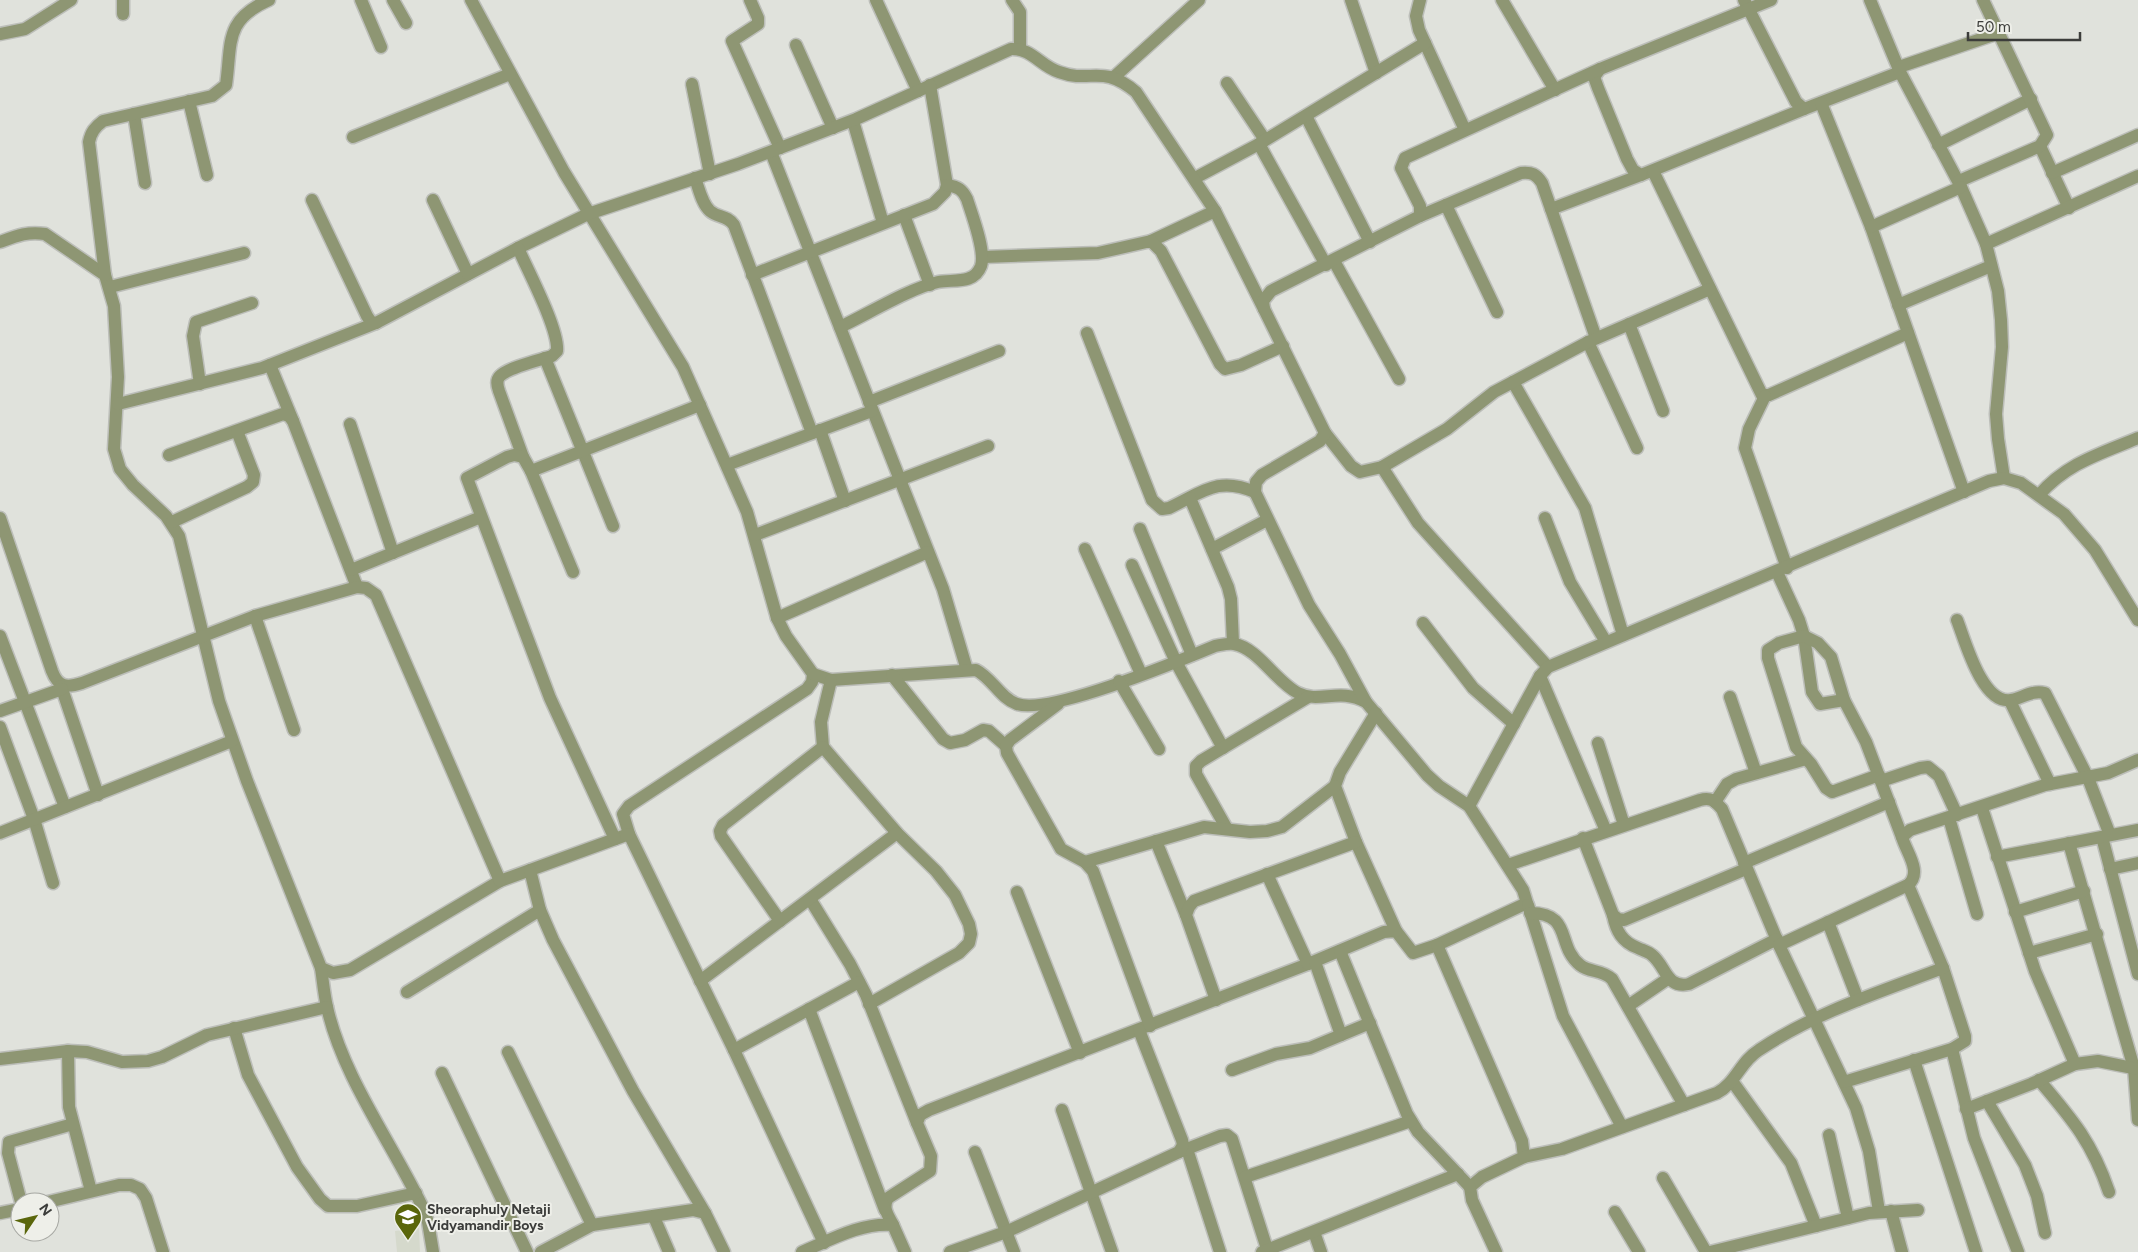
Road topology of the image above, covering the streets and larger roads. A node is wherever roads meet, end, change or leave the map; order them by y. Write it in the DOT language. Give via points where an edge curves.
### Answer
graph roads {
  1 [pos="71,0"];
  2 [pos="123,0"];
  3 [pos="269,0"];
  4 [pos="361,0"];
  5 [pos="393,0"];
  6 [pos="471,0"];
  7 [pos="750,0"];
  8 [pos="876,0"];
  9 [pos="1199,0"];
  10 [pos="1351,0"];
  11 [pos="1420,0"];
  12 [pos="1502,0"];
  13 [pos="1771,0"];
  14 [pos="1983,0"];
  15 [pos="1016,1"];
  16 [pos="1874,1"];
  17 [pos="1746,5"];
  18 [pos="123,14"];
  19 [pos="406,23"];
  20 [pos="1999,33"];
  21 [pos="0,34"];
  22 [pos="1425,43"];
  23 [pos="796,45"];
  24 [pos="381,47"];
  25 [pos="1020,49"];
  26 [pos="1600,69"];
  27 [pos="1899,69"];
  28 [pos="1376,73"];
  29 [pos="510,74"];
  30 [pos="1114,77"];
  31 [pos="1227,83"];
  32 [pos="692,84"];
  33 [pos="930,85"];
  34 [pos="1555,90"];
  35 [pos="918,91"];
  36 [pos="2031,99"];
  37 [pos="189,101"];
  38 [pos="1820,103"];
  39 [pos="1804,109"];
  40 [pos="134,114"];
  41 [pos="1306,116"];
  42 [pos="853,121"];
  43 [pos="833,128"];
  44 [pos="1465,130"];
  45 [pos="2138,135"];
  46 [pos="353,137"];
  47 [pos="1262,142"];
  48 [pos="1938,145"];
  49 [pos="2040,146"];
  50 [pos="775,150"];
  51 [pos="1647,173"];
  52 [pos="710,174"];
  53 [pos="2052,174"];
  54 [pos="207,175"];
  55 [pos="2138,176"];
  56 [pos="695,178"];
  57 [pos="1195,178"];
  58 [pos="145,183"];
  59 [pos="1960,184"];
  60 [pos="947,185"];
  61 [pos="312,200"];
  62 [pos="433,200"];
  63 [pos="1446,204"];
  64 [pos="2069,208"];
  65 [pos="1551,209"];
  66 [pos="1215,211"];
  67 [pos="588,214"];
  68 [pos="904,215"];
  69 [pos="1420,216"];
  70 [pos="883,223"];
  71 [pos="1871,226"];
  72 [pos="1151,241"];
  73 [pos="0,242"];
  74 [pos="1370,242"];
  75 [pos="1986,244"];
  76 [pos="518,248"];
  77 [pos="810,252"];
  78 [pos="244,253"];
  79 [pos="983,257"];
  80 [pos="1330,263"];
  81 [pos="1991,266"];
  82 [pos="468,274"];
  83 [pos="752,275"];
  84 [pos="108,281"];
  85 [pos="930,285"];
  86 [pos="1710,289"];
  87 [pos="252,303"];
  88 [pos="1898,305"];
  89 [pos="1264,309"];
  90 [pos="1497,312"];
  91 [pos="376,323"];
  92 [pos="1629,324"];
  93 [pos="840,328"];
  94 [pos="1086,333"];
  95 [pos="1908,333"];
  96 [pos="1592,340"];
  97 [pos="1283,346"];
  98 [pos="999,351"];
  99 [pos="546,358"];
  100 [pos="270,366"];
  101 [pos="1399,379"];
  102 [pos="1512,382"];
  103 [pos="200,384"];
  104 [pos="1765,396"];
  105 [pos="118,404"];
  106 [pos="700,405"];
  107 [pos="871,407"];
  108 [pos="1663,412"];
  109 [pos="293,421"];
  110 [pos="350,424"];
  111 [pos="236,431"];
  112 [pos="816,432"];
  113 [pos="1325,433"];
  114 [pos="2138,438"];
  115 [pos="988,446"];
  116 [pos="1637,448"];
  117 [pos="584,452"];
  118 [pos="169,455"];
  119 [pos="523,457"];
  120 [pos="727,465"];
  121 [pos="1382,467"];
  122 [pos="531,471"];
  123 [pos="2004,478"];
  124 [pos="899,480"];
  125 [pos="1255,492"];
  126 [pos="1964,492"];
  127 [pos="2039,495"];
  128 [pos="1190,498"];
  129 [pos="845,501"];
  130 [pos="481,517"];
  131 [pos="0,518"];
  132 [pos="1545,518"];
  133 [pos="1267,520"];
  134 [pos="172,522"];
  135 [pos="613,526"];
  136 [pos="1140,528"];
  137 [pos="755,535"];
  138 [pos="1085,549"];
  139 [pos="1212,549"];
  140 [pos="928,552"];
  141 [pos="393,553"];
  142 [pos="1132,565"];
  143 [pos="351,570"];
  144 [pos="1782,570"];
  145 [pos="573,572"];
  146 [pos="357,587"];
  147 [pos="255,616"];
  148 [pos="778,618"];
  149 [pos="1958,620"];
  150 [pos="2138,620"];
  151 [pos="1423,623"];
  152 [pos="202,634"];
  153 [pos="1623,635"];
  154 [pos="0,636"];
  155 [pos="1804,636"];
  156 [pos="1606,642"];
  157 [pos="1233,643"];
  158 [pos="1192,655"];
  159 [pos="1176,662"];
  160 [pos="967,670"];
  161 [pos="1544,671"];
  162 [pos="813,674"];
  163 [pos="1141,674"];
  164 [pos="892,675"];
  165 [pos="831,680"];
  166 [pos="1119,682"];
  167 [pos="62,687"];
  168 [pos="1308,697"];
  169 [pos="1730,697"];
  170 [pos="1844,700"];
  171 [pos="26,701"];
  172 [pos="2010,701"];
  173 [pos="1060,702"];
  174 [pos="1366,702"];
  175 [pos="0,712"];
  176 [pos="1376,713"];
  177 [pos="1514,724"];
  178 [pos="0,727"];
  179 [pos="294,730"];
  180 [pos="232,741"];
  181 [pos="1598,743"];
  182 [pos="823,746"];
  183 [pos="1006,746"];
  184 [pos="1222,748"];
  185 [pos="1159,749"];
  186 [pos="1806,759"];
  187 [pos="2138,760"];
  188 [pos="1756,773"];
  189 [pos="1880,778"];
  190 [pos="2088,778"];
  191 [pos="2050,784"];
  192 [pos="1335,786"];
  193 [pos="98,795"];
  194 [pos="1716,802"];
  195 [pos="1889,802"];
  196 [pos="1469,806"];
  197 [pos="65,808"];
  198 [pos="1982,808"];
  199 [pos="1953,817"];
  200 [pos="34,819"];
  201 [pos="1624,825"];
  202 [pos="1227,829"];
  203 [pos="2138,830"];
  204 [pos="1606,831"];
  205 [pos="0,833"];
  206 [pos="897,833"];
  207 [pos="629,834"];
  208 [pos="2106,836"];
  209 [pos="1902,837"];
  210 [pos="1582,838"];
  211 [pos="615,839"];
  212 [pos="1156,841"];
  213 [pos="1356,842"];
  214 [pos="2069,843"];
  215 [pos="1997,857"];
  216 [pos="1085,862"];
  217 [pos="2138,864"];
  218 [pos="1508,865"];
  219 [pos="1745,866"];
  220 [pos="2110,869"];
  221 [pos="530,870"];
  222 [pos="1267,874"];
  223 [pos="500,881"];
  224 [pos="53,883"];
  225 [pos="1908,885"];
  226 [pos="2084,891"];
  227 [pos="1017,892"];
  228 [pos="810,899"];
  229 [pos="1529,908"];
  230 [pos="540,910"];
  231 [pos="2015,912"];
  232 [pos="1977,914"];
  233 [pos="1186,915"];
  234 [pos="1613,915"];
  235 [pos="780,921"];
  236 [pos="1828,922"];
  237 [pos="1396,930"];
  238 [pos="2097,934"];
  239 [pos="1778,942"];
  240 [pos="1437,945"];
  241 [pos="1340,951"];
  242 [pos="2029,954"];
  243 [pos="1312,963"];
  244 [pos="322,968"];
  245 [pos="1943,968"];
  246 [pos="2138,974"];
  247 [pos="1669,978"];
  248 [pos="700,981"];
  249 [pos="859,982"];
  250 [pos="407,992"];
  251 [pos="1216,1000"];
  252 [pos="1858,1000"];
  253 [pos="869,1004"];
  254 [pos="1628,1006"];
  255 [pos="327,1007"];
  256 [pos="809,1009"];
  257 [pos="1814,1018"];
  258 [pos="1370,1023"];
  259 [pos="234,1028"];
  260 [pos="1145,1028"];
  261 [pos="1341,1035"];
  262 [pos="1952,1049"];
  263 [pos="734,1050"];
  264 [pos="68,1051"];
  265 [pos="508,1052"];
  266 [pos="1080,1053"];
  267 [pos="0,1059"];
  268 [pos="1914,1060"];
  269 [pos="2075,1064"];
  270 [pos="2136,1069"];
  271 [pos="1232,1070"];
  272 [pos="442,1073"];
  273 [pos="2039,1080"];
  274 [pos="1732,1081"];
  275 [pos="1844,1082"];
  276 [pos="1987,1101"];
  277 [pos="1684,1105"];
  278 [pos="1966,1109"];
  279 [pos="1062,1110"];
  280 [pos="2138,1120"];
  281 [pos="1411,1121"];
  282 [pos="917,1123"];
  283 [pos="73,1124"];
  284 [pos="1622,1127"];
  285 [pos="1828,1135"];
  286 [pos="1183,1151"];
  287 [pos="976,1152"];
  288 [pos="1524,1157"];
  289 [pos="1458,1174"];
  290 [pos="1245,1177"];
  291 [pos="1663,1178"];
  292 [pos="1470,1188"];
  293 [pos="92,1191"];
  294 [pos="18,1192"];
  295 [pos="416,1192"];
  296 [pos="2109,1192"];
  297 [pos="1091,1193"];
  298 [pos="60,1199"];
  299 [pos="885,1210"];
  300 [pos="1918,1210"];
  301 [pos="1885,1211"];
  302 [pos="1615,1212"];
  303 [pos="705,1213"];
  304 [pos="654,1217"];
  305 [pos="1848,1218"];
  306 [pos="892,1225"];
  307 [pos="592,1226"];
  308 [pos="1816,1226"];
  309 [pos="1006,1232"];
  310 [pos="1314,1232"];
  311 [pos="2045,1233"];
  312 [pos="824,1243"];
  313 [pos="560,1247"];
  314 [pos="1266,1251"];
  315 [pos="163,1252"];
  316 [pos="433,1252"];
  317 [pos="527,1252"];
  318 [pos="541,1252"];
  319 [pos="668,1252"];
  320 [pos="724,1252"];
  321 [pos="802,1252"];
  322 [pos="905,1252"];
  323 [pos="950,1252"];
  324 [pos="1014,1252"];
  325 [pos="1112,1252"];
  326 [pos="1220,1252"];
  327 [pos="1321,1252"];
  328 [pos="1496,1252"];
  329 [pos="1638,1252"];
  330 [pos="1708,1252"];
  331 [pos="1902,1252"];
  332 [pos="1976,1252"];
  333 [pos="2018,1252"];
  1 -- 21 [label="street" via="25,29"];
  2 -- 18 [label="street"];
  3 -- 37 [label="street" via="248,10 234,28 226,85 212,96"];
  4 -- 24 [label="street"];
  5 -- 19 [label="street"];
  6 -- 29 [label="street"];
  7 -- 50 [label="street" via="758,24 732,41"];
  8 -- 35 [label="street"];
  9 -- 30 [label="street"];
  10 -- 28 [label="street"];
  11 -- 22 [label="street" via="1417,22"];
  12 -- 34 [label="street"];
  13 -- 17 [label="street"];
  14 -- 20 [label="street"];
  15 -- 25 [label="street" via="1022,21"];
  16 -- 27 [label="street"];
  17 -- 26 [label="street"];
  17 -- 39 [label="street" via="1796,102"];
  20 -- 27 [label="street"];
  20 -- 36 [label="street"];
  22 -- 28 [label="street"];
  22 -- 44 [label="street"];
  23 -- 43 [label="street"];
  25 -- 30 [label="street" via="1058,72"];
  25 -- 33 [label="street" via="1011,49"];
  26 -- 34 [label="street"];
  26 -- 51 [label="street" via="1594,76 1627,159 1633,170"];
  27 -- 38 [label="street"];
  27 -- 48 [label="street"];
  28 -- 41 [label="street"];
  29 -- 46 [label="street"];
  29 -- 67 [label="street"];
  30 -- 57 [label="street" via="1136,92"];
  31 -- 47 [label="street"];
  32 -- 52 [label="street"];
  33 -- 35 [label="street"];
  33 -- 60 [label="street"];
  34 -- 44 [label="street"];
  35 -- 42 [label="street"];
  36 -- 48 [label="street"];
  36 -- 49 [label="street" via="2047,136"];
  37 -- 40 [label="street"];
  37 -- 54 [label="street"];
  38 -- 39 [label="street"];
  38 -- 71 [label="street"];
  39 -- 51 [label="street"];
  40 -- 58 [label="street"];
  40 -- 84 [label="street" via="103,121 91,134"];
  41 -- 47 [label="street"];
  41 -- 74 [label="street"];
  42 -- 43 [label="street"];
  42 -- 70 [label="street"];
  43 -- 50 [label="street"];
  44 -- 69 [label="street" via="1406,158 1401,168 1420,206"];
  45 -- 53 [label="street"];
  47 -- 57 [label="street"];
  47 -- 80 [label="street"];
  48 -- 59 [label="street"];
  49 -- 53 [label="street"];
  49 -- 59 [label="street"];
  50 -- 52 [label="street"];
  50 -- 77 [label="street"];
  51 -- 65 [label="street"];
  51 -- 86 [label="street"];
  52 -- 56 [label="street"];
  53 -- 64 [label="street"];
  55 -- 64 [label="street"];
  56 -- 67 [label="street"];
  56 -- 83 [label="street" via="705,205 711,212 730,218 734,224"];
  57 -- 66 [label="street"];
  59 -- 71 [label="street"];
  59 -- 75 [label="street"];
  60 -- 68 [label="street" via="941,198"];
  60 -- 79 [label="street" via="964,191"];
  61 -- 91 [label="street" via="367,316"];
  62 -- 82 [label="street"];
  63 -- 65 [label="street" via="1530,172 1537,175 1542,183"];
  63 -- 69 [label="street"];
  63 -- 90 [label="street"];
  64 -- 75 [label="street"];
  65 -- 96 [label="street"];
  66 -- 72 [label="street"];
  66 -- 89 [label="street"];
  67 -- 76 [label="street"];
  67 -- 106 [label="street" via="673,350"];
  68 -- 70 [label="street"];
  68 -- 85 [label="street"];
  69 -- 74 [label="street"];
  70 -- 77 [label="street"];
  71 -- 88 [label="street"];
  72 -- 79 [label="street" via="1098,253"];
  72 -- 97 [label="street" via="1162,251 1225,369"];
  73 -- 84 [label="street" via="20,234 45,234"];
  74 -- 80 [label="street"];
  75 -- 81 [label="street"];
  76 -- 82 [label="street"];
  76 -- 99 [label="street" via="558,345 557,351"];
  77 -- 83 [label="street"];
  77 -- 93 [label="street"];
  78 -- 84 [label="street"];
  79 -- 85 [label="street" via="981,268 974,276 964,281"];
  80 -- 89 [label="street" via="1271,291 1263,300"];
  80 -- 101 [label="street"];
  81 -- 88 [label="street"];
  81 -- 123 [label="street" via="2001,320 1996,414"];
  82 -- 91 [label="street"];
  83 -- 112 [label="street"];
  84 -- 105 [label="street" via="114,306"];
  85 -- 93 [label="street"];
  86 -- 92 [label="street"];
  86 -- 104 [label="street" via="1759,392"];
  87 -- 103 [label="street" via="196,322 193,336"];
  88 -- 95 [label="street"];
  89 -- 97 [label="street"];
  91 -- 100 [label="street"];
  92 -- 96 [label="street"];
  92 -- 108 [label="street"];
  93 -- 107 [label="street"];
  94 -- 128 [label="street" via="1152,500 1162,509"];
  95 -- 104 [label="street"];
  95 -- 126 [label="street"];
  96 -- 102 [label="street"];
  96 -- 116 [label="street"];
  97 -- 113 [label="street"];
  98 -- 107 [label="street"];
  99 -- 117 [label="street"];
  99 -- 119 [label="street" via="506,372 497,383"];
  100 -- 103 [label="street"];
  100 -- 109 [label="street"];
  102 -- 121 [label="street" via="1447,429"];
  102 -- 153 [label="street" via="1585,508"];
  103 -- 105 [label="street"];
  104 -- 144 [label="street" via="1749,429 1745,448"];
  105 -- 134 [label="street" via="114,448 120,468"];
  106 -- 117 [label="street"];
  106 -- 120 [label="street"];
  107 -- 112 [label="street"];
  107 -- 124 [label="street"];
  109 -- 111 [label="street" via="283,414"];
  109 -- 143 [label="street"];
  110 -- 141 [label="street"];
  111 -- 118 [label="street"];
  111 -- 134 [label="street" via="254,475 253,482"];
  112 -- 120 [label="street"];
  112 -- 129 [label="street"];
  113 -- 121 [label="street" via="1351,466 1360,472"];
  113 -- 125 [label="street" via="1320,441 1262,476 1256,482"];
  114 -- 127 [label="street" via="2068,468"];
  115 -- 124 [label="street"];
  117 -- 122 [label="street"];
  117 -- 135 [label="street"];
  119 -- 122 [label="street"];
  119 -- 130 [label="street" via="507,457 467,478"];
  120 -- 137 [label="street"];
  121 -- 161 [label="street" via="1418,523"];
  122 -- 145 [label="street"];
  123 -- 126 [label="street"];
  123 -- 127 [label="street" via="2021,483"];
  124 -- 129 [label="street"];
  124 -- 140 [label="street"];
  125 -- 128 [label="street" via="1228,484"];
  125 -- 133 [label="street"];
  126 -- 144 [label="street"];
  127 -- 150 [label="street" via="2081,532"];
  128 -- 139 [label="street"];
  129 -- 137 [label="street"];
  130 -- 141 [label="street"];
  130 -- 211 [label="street" via="550,698"];
  131 -- 167 [label="street" via="52,671"];
  132 -- 156 [label="street" via="1574,589"];
  133 -- 139 [label="street"];
  133 -- 174 [label="street" via="1308,605"];
  134 -- 152 [label="street" via="179,536"];
  136 -- 158 [label="street"];
  137 -- 148 [label="street"];
  138 -- 163 [label="street"];
  139 -- 157 [label="street" via="1231,599"];
  140 -- 148 [label="street"];
  140 -- 160 [label="street" via="954,619"];
  141 -- 143 [label="street"];
  142 -- 159 [label="street"];
  143 -- 146 [label="street"];
  144 -- 153 [label="street"];
  144 -- 155 [label="street"];
  146 -- 147 [label="street"];
  146 -- 223 [label="street" via="366,588 376,596"];
  147 -- 152 [label="street"];
  147 -- 179 [label="street"];
  148 -- 162 [label="street" via="786,636"];
  149 -- 172 [label="street" via="1984,684 1994,696"];
  151 -- 177 [label="street" via="1473,688"];
  152 -- 167 [label="street" via="82,683"];
  152 -- 180 [label="street"];
  153 -- 156 [label="street"];
  154 -- 171 [label="street"];
  155 -- 170 [label="street" via="1818,643 1831,656"];
  155 -- 170 [label="street" via="1815,699 1820,704"];
  155 -- 186 [label="street" via="1772,646 1768,650 1768,658 1794,742"];
  156 -- 161 [label="street"];
  157 -- 158 [label="street"];
  157 -- 168 [label="street" via="1247,648 1288,686"];
  158 -- 159 [label="street"];
  159 -- 163 [label="street"];
  159 -- 184 [label="street"];
  160 -- 164 [label="street"];
  160 -- 173 [label="street" via="986,675 1004,697 1016,704 1029,706"];
  161 -- 177 [label="street"];
  161 -- 204 [label="street"];
  162 -- 165 [label="street"];
  162 -- 207 [label="street" via="807,689 629,806 623,814"];
  163 -- 166 [label="street"];
  164 -- 165 [label="street"];
  164 -- 183 [label="street" via="943,739 950,743 965,740 983,730 989,731"];
  165 -- 182 [label="street" via="821,722"];
  166 -- 173 [label="street"];
  166 -- 185 [label="street"];
  167 -- 171 [label="street"];
  167 -- 193 [label="street"];
  168 -- 174 [label="street" via="1353,695"];
  168 -- 184 [label="street"];
  169 -- 188 [label="street"];
  170 -- 189 [label="street"];
  171 -- 175 [label="street"];
  171 -- 197 [label="street"];
  172 -- 190 [label="street" via="2031,693 2045,693"];
  172 -- 191 [label="street"];
  173 -- 183 [label="street"];
  174 -- 176 [label="street"];
  176 -- 192 [label="street"];
  176 -- 196 [label="street" via="1426,775"];
  177 -- 196 [label="street"];
  178 -- 200 [label="street"];
  180 -- 193 [label="street"];
  180 -- 244 [label="street"];
  181 -- 201 [label="street"];
  182 -- 206 [label="street"];
  182 -- 235 [label="street" via="723,825 720,831"];
  183 -- 216 [label="street" via="1061,849"];
  184 -- 202 [label="street" via="1196,766 1196,774"];
  186 -- 188 [label="street"];
  186 -- 189 [label="street" via="1832,792"];
  187 -- 190 [label="street"];
  188 -- 194 [label="street" via="1727,784"];
  189 -- 195 [label="street"];
  189 -- 199 [label="street" via="1928,768 1939,776"];
  190 -- 191 [label="street"];
  190 -- 208 [label="street"];
  191 -- 198 [label="street"];
  192 -- 202 [label="street" via="1282,827 1267,831"];
  192 -- 213 [label="street"];
  193 -- 197 [label="street"];
  194 -- 201 [label="street" via="1708,798"];
  194 -- 219 [label="street" via="1722,809"];
  195 -- 209 [label="street"];
  195 -- 219 [label="street"];
  196 -- 218 [label="street"];
  197 -- 200 [label="street"];
  198 -- 199 [label="street"];
  198 -- 215 [label="street"];
  199 -- 209 [label="street" via="1910,830"];
  199 -- 232 [label="street"];
  200 -- 205 [label="street"];
  200 -- 224 [label="street"];
  201 -- 204 [label="street"];
  202 -- 212 [label="street" via="1204,827"];
  203 -- 208 [label="street"];
  204 -- 210 [label="street"];
  206 -- 228 [label="street"];
  206 -- 253 [label="street" via="936,871 955,895 971,934 969,943 959,953"];
  207 -- 211 [label="street"];
  207 -- 248 [label="street"];
  208 -- 214 [label="street"];
  208 -- 220 [label="street"];
  209 -- 225 [label="street" via="1916,873"];
  210 -- 218 [label="street"];
  210 -- 234 [label="street"];
  211 -- 221 [label="street"];
  212 -- 216 [label="street"];
  212 -- 233 [label="street"];
  213 -- 222 [label="street"];
  213 -- 237 [label="street"];
  214 -- 215 [label="street"];
  214 -- 226 [label="street"];
  215 -- 231 [label="street"];
  216 -- 260 [label="street" via="1099,886"];
  217 -- 220 [label="street"];
  218 -- 229 [label="street" via="1523,890"];
  219 -- 234 [label="street" via="1624,920"];
  219 -- 239 [label="street"];
  220 -- 246 [label="street"];
  221 -- 223 [label="street"];
  221 -- 230 [label="street"];
  222 -- 233 [label="street" via="1194,901 1188,906"];
  222 -- 243 [label="street"];
  223 -- 244 [label="street" via="350,970 333,974"];
  225 -- 236 [label="street"];
  225 -- 245 [label="street"];
  226 -- 231 [label="street"];
  226 -- 238 [label="street"];
  227 -- 266 [label="street"];
  228 -- 235 [label="street"];
  228 -- 249 [label="street"];
  229 -- 240 [label="street"];
  229 -- 254 [label="street" via="1552,917 1564,932 1575,959 1588,969 1605,973 1612,979"];
  229 -- 284 [label="street" via="1563,1016"];
  230 -- 250 [label="street"];
  230 -- 303 [label="street" via="633,1091"];
  231 -- 242 [label="street"];
  233 -- 251 [label="street"];
  234 -- 247 [label="street" via="1615,928 1622,939 1652,955"];
  235 -- 248 [label="street"];
  236 -- 239 [label="street"];
  236 -- 252 [label="street"];
  237 -- 240 [label="street" via="1413,953"];
  237 -- 241 [label="street"];
  238 -- 242 [label="street"];
  238 -- 270 [label="street"];
  239 -- 247 [label="street" via="1689,984 1680,986"];
  239 -- 257 [label="street"];
  240 -- 288 [label="street" via="1517,1124"];
  241 -- 243 [label="street"];
  241 -- 258 [label="street"];
  242 -- 269 [label="street" via="2042,992"];
  243 -- 251 [label="street"];
  243 -- 261 [label="street"];
  244 -- 255 [label="street"];
  245 -- 252 [label="street"];
  245 -- 262 [label="street" via="1965,1036 1962,1045"];
  247 -- 254 [label="street"];
  248 -- 263 [label="street"];
  249 -- 253 [label="street"];
  249 -- 256 [label="street"];
  251 -- 260 [label="street"];
  252 -- 257 [label="street"];
  253 -- 282 [label="street"];
  254 -- 277 [label="street"];
  255 -- 259 [label="street"];
  255 -- 295 [label="street" via="358,1086"];
  256 -- 263 [label="street"];
  256 -- 299 [label="street"];
  257 -- 274 [label="street" via="1751,1055"];
  257 -- 275 [label="street"];
  258 -- 261 [label="street"];
  258 -- 281 [label="street"];
  259 -- 264 [label="street" via="196,1038 162,1057 134,1063"];
  259 -- 295 [label="street" via="248,1075 297,1166 320,1199 328,1206 357,1206"];
  260 -- 266 [label="street"];
  260 -- 286 [label="street"];
  261 -- 271 [label="street" via="1310,1048 1276,1054"];
  262 -- 268 [label="street"];
  262 -- 278 [label="street"];
  263 -- 312 [label="street"];
  264 -- 267 [label="street"];
  264 -- 283 [label="street" via="68,1094"];
  265 -- 307 [label="street"];
  266 -- 282 [label="street" via="929,1110 920,1115"];
  268 -- 275 [label="street"];
  268 -- 332 [label="street"];
  269 -- 270 [label="street" via="2098,1061"];
  269 -- 273 [label="street"];
  270 -- 280 [label="street"];
  272 -- 317 [label="street"];
  273 -- 276 [label="street"];
  273 -- 296 [label="street" via="2084,1134"];
  274 -- 277 [label="street" via="1718,1093"];
  274 -- 308 [label="street" via="1791,1163"];
  275 -- 301 [label="street" via="1864,1128"];
  276 -- 278 [label="street"];
  276 -- 311 [label="street" via="2025,1165 2037,1196"];
  277 -- 284 [label="street"];
  278 -- 333 [label="street" via="1980,1156"];
  279 -- 297 [label="street"];
  281 -- 289 [label="street"];
  281 -- 290 [label="street"];
  282 -- 299 [label="street" via="931,1156 930,1171 888,1198"];
  283 -- 293 [label="street"];
  283 -- 294 [label="street" via="9,1142 8,1153"];
  284 -- 288 [label="street" via="1562,1149"];
  285 -- 305 [label="street"];
  286 -- 290 [label="street" via="1227,1135 1236,1146"];
  286 -- 297 [label="street"];
  286 -- 326 [label="street"];
  287 -- 309 [label="street"];
  288 -- 292 [label="street" via="1482,1177"];
  289 -- 292 [label="street"];
  289 -- 310 [label="street"];
  290 -- 314 [label="street"];
  291 -- 330 [label="street"];
  292 -- 328 [label="street" via="1472,1200"];
  293 -- 298 [label="street"];
  293 -- 315 [label="street" via="119,1184 140,1189 146,1198"];
  295 -- 316 [label="street" via="428,1222"];
  297 -- 309 [label="street"];
  297 -- 325 [label="street"];
  299 -- 306 [label="street"];
  300 -- 301 [label="street"];
  301 -- 305 [label="street"];
  301 -- 331 [label="street"];
  302 -- 329 [label="street"];
  303 -- 304 [label="street" via="693,1210"];
  303 -- 320 [label="street"];
  304 -- 307 [label="street"];
  304 -- 319 [label="street"];
  305 -- 308 [label="street"];
  306 -- 312 [label="street" via="865,1226"];
  306 -- 322 [label="street"];
  307 -- 313 [label="street"];
  308 -- 330 [label="street"];
  309 -- 323 [label="street"];
  309 -- 324 [label="street"];
  310 -- 314 [label="street"];
  310 -- 327 [label="street"];
  312 -- 321 [label="street"];
  313 -- 318 [label="street"];
}
